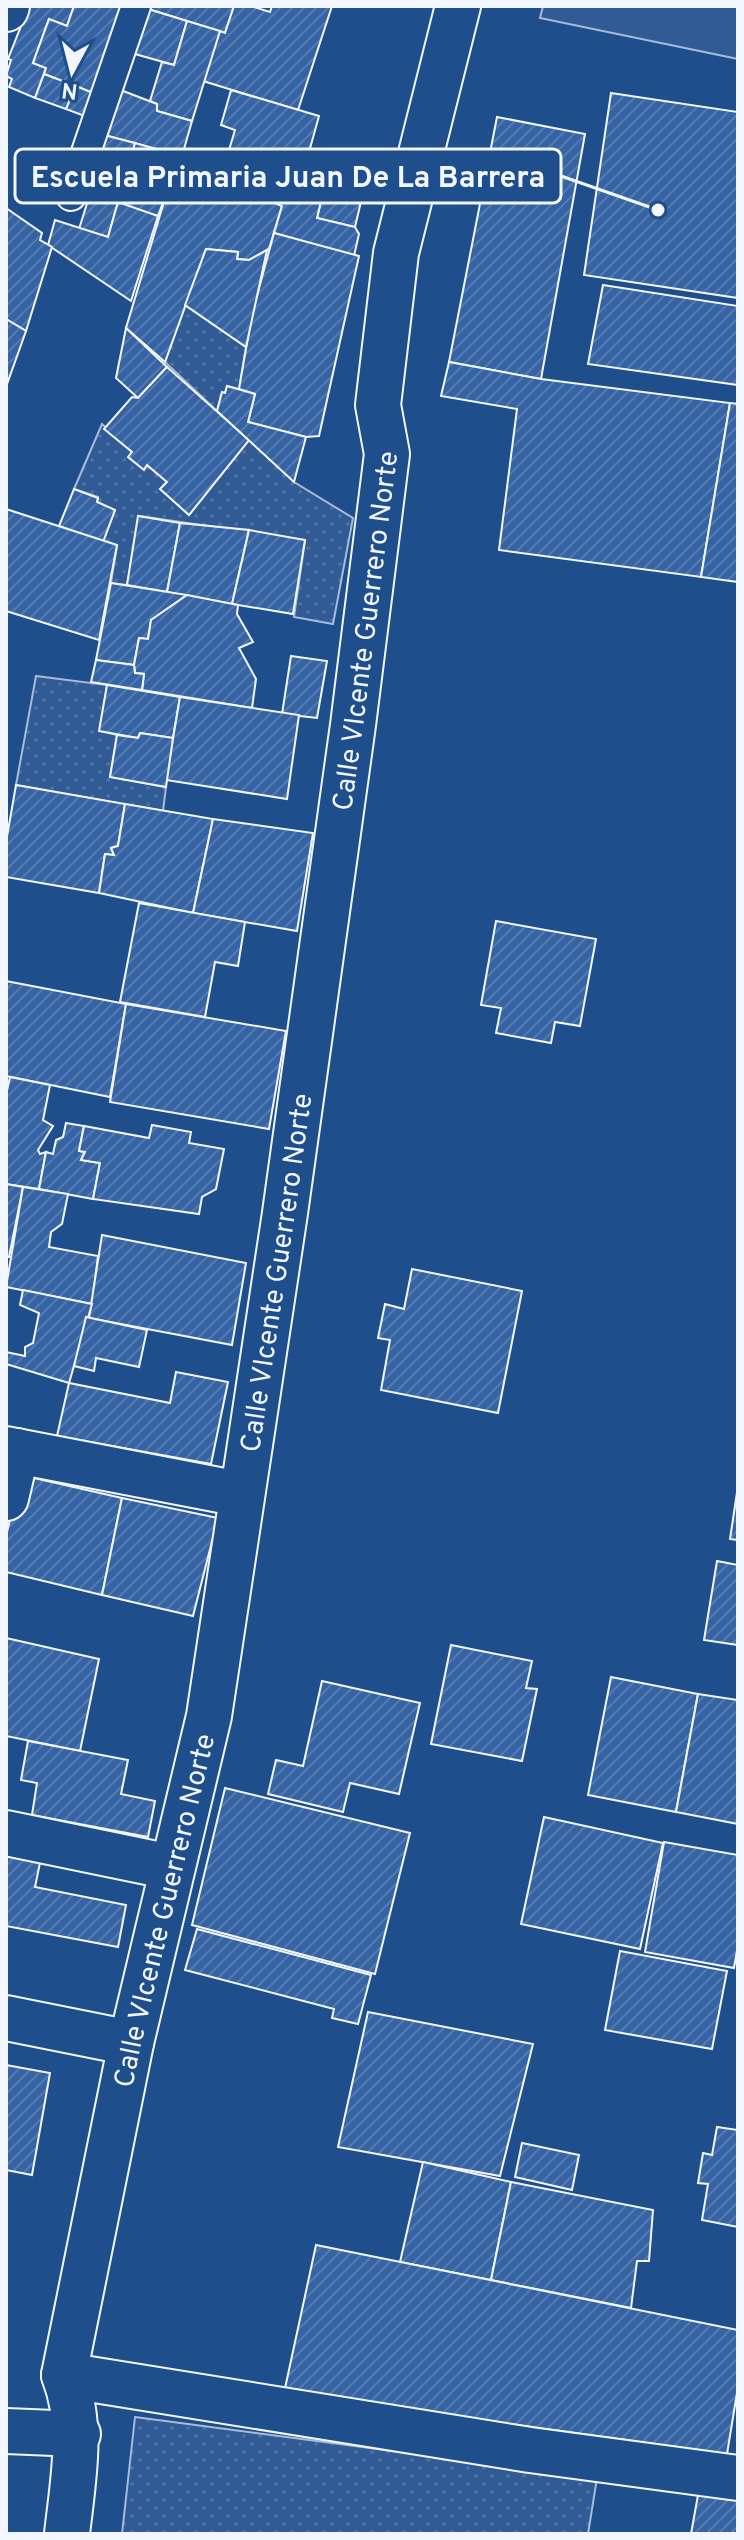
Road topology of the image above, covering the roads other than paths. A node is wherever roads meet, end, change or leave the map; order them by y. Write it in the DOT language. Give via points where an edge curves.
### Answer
graph roads {
  1 [pos="136,6"];
  2 [pos="458,6"];
  3 [pos="71,196"];
  4 [pos="11,1450"];
  5 [pos="240,1494"];
  6 [pos="6,1498"];
  7 [pos="6,1833"];
  8 [pos="171,1867"];
  9 [pos="6,2018"];
  10 [pos="131,2043"];
  11 [pos="64,2375"];
  12 [pos="6,2431"];
  13 [pos="78,2434"];
  14 [pos="738,2478"];
  15 [pos="67,2534"];
  1 -- 3 [label="lane"];
  2 -- 5 [label="street, Calle VIcente Guerrero Norte" via="396,253 378,405 387,454 285,1213"];
  4 -- 5 [label="street"];
  4 -- 6 [label="street"];
  5 -- 8 [label="street, Calle VIcente Guerrero Norte" via="209,1716"];
  7 -- 8 [label="street"];
  8 -- 10 [label="street, Calle VIcente Guerrero Norte"];
  9 -- 10 [label="street"];
  10 -- 11 [label="street, Calle VIcente Guerrero Norte"];
  11 -- 13 [label="street, Calle VIcente Guerrero Norte"];
  11 -- 14 [label="street"];
  12 -- 13 [label="street"];
  13 -- 15 [label="street, Calle VIcente Guerrero Norte"];
}
